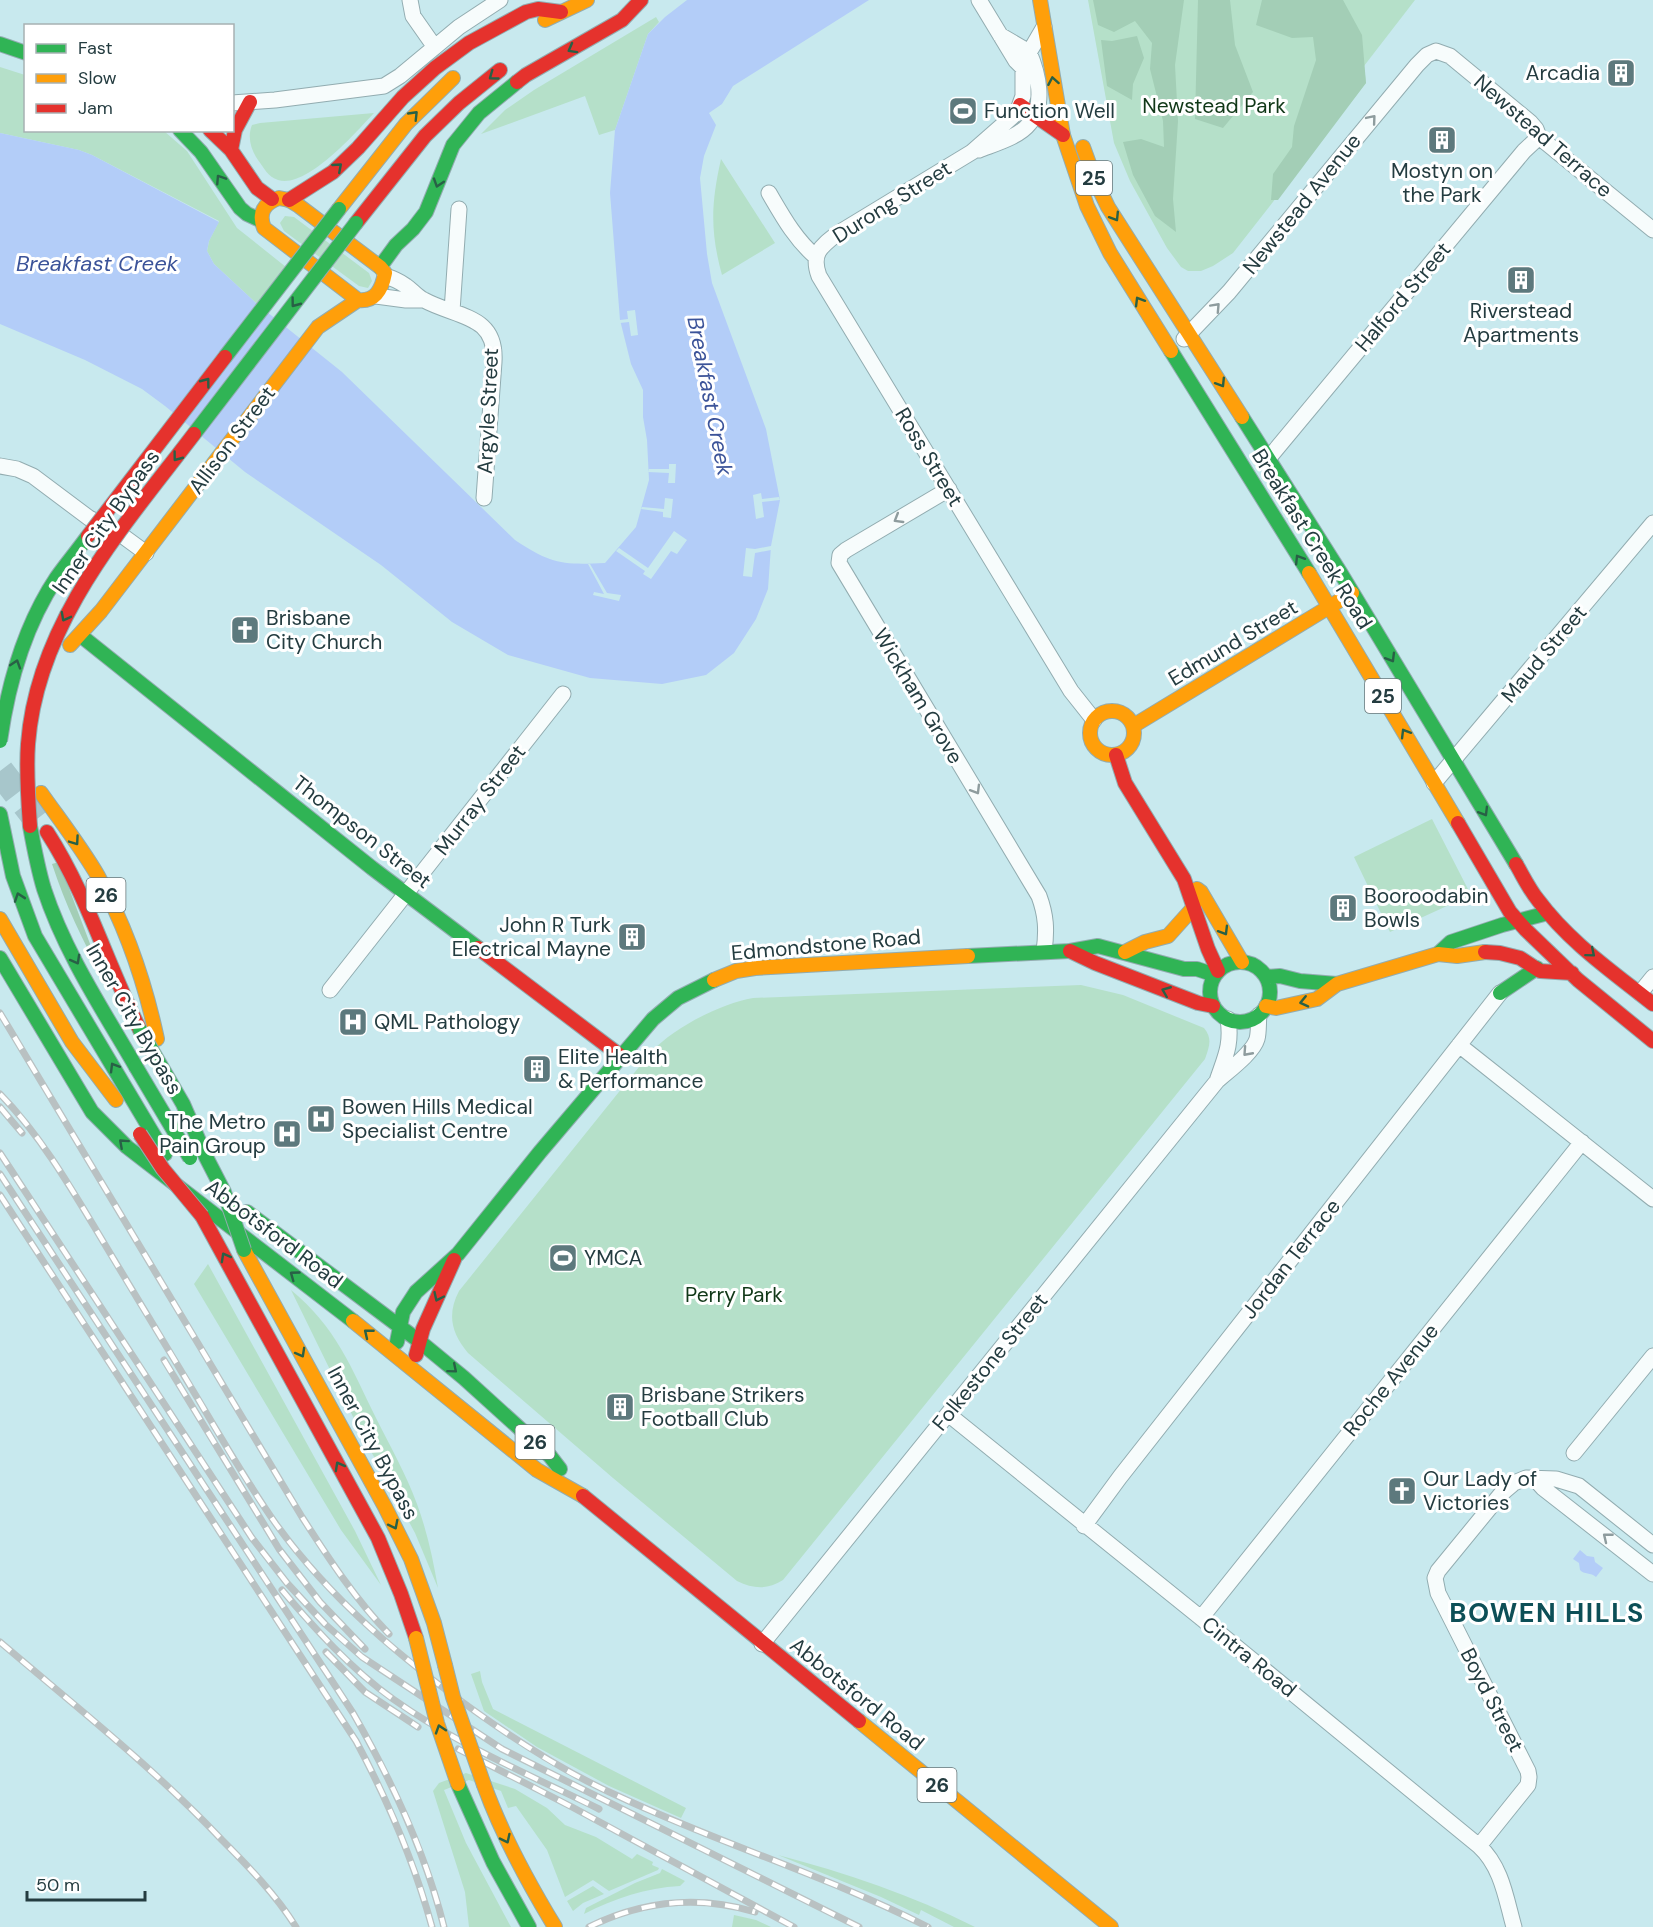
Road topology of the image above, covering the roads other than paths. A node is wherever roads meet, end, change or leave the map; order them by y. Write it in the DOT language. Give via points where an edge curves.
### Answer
graph roads {
  1 [pos="410,0"];
  2 [pos="500,0"];
  3 [pos="587,0"];
  4 [pos="634,0"];
  5 [pos="641,0"];
  6 [pos="979,0"];
  7 [pos="1040,0"];
  8 [pos="561,12"];
  9 [pos="597,19"];
  10 [pos="535,25"];
  11 [pos="1044,27"];
  12 [pos="1000,35"];
  13 [pos="0,44"];
  14 [pos="434,46"];
  15 [pos="24,52"];
  16 [pos="1029,52"];
  17 [pos="1430,53"];
  18 [pos="514,61"];
  19 [pos="1022,67"];
  20 [pos="464,70"];
  21 [pos="234,102"];
  22 [pos="250,102"];
  23 [pos="1020,105"];
  24 [pos="1034,115"];
  25 [pos="186,132"];
  26 [pos="212,132"];
  27 [pos="1063,135"];
  28 [pos="1080,136"];
  29 [pos="1539,137"];
  30 [pos="231,150"];
  31 [pos="972,152"];
  32 [pos="769,193"];
  33 [pos="272,199"];
  34 [pos="290,200"];
  35 [pos="459,209"];
  36 [pos="260,220"];
  37 [pos="1653,230"];
  38 [pos="816,257"];
  39 [pos="382,272"];
  40 [pos="376,296"];
  41 [pos="358,300"];
  42 [pos="423,300"];
  43 [pos="326,308"];
  44 [pos="452,311"];
  45 [pos="318,327"];
  46 [pos="1190,333"];
  47 [pos="1170,351"];
  48 [pos="1268,459"];
  49 [pos="0,466"];
  50 [pos="949,489"];
  51 [pos="484,498"];
  52 [pos="1653,523"];
  53 [pos="146,553"];
  54 [pos="1352,593"];
  55 [pos="1330,608"];
  56 [pos="80,635"];
  57 [pos="68,646"];
  58 [pos="563,694"];
  59 [pos="1094,720"];
  60 [pos="1133,726"];
  61 [pos="0,741"];
  62 [pos="1116,755"];
  63 [pos="1454,762"];
  64 [pos="1434,783"];
  65 [pos="41,793"];
  66 [pos="0,814"];
  67 [pos="46,831"];
  68 [pos="1184,879"];
  69 [pos="406,893"];
  70 [pos="1194,908"];
  71 [pos="1548,913"];
  72 [pos="0,919"];
  73 [pos="1517,921"];
  74 [pos="1044,951"];
  75 [pos="1070,951"];
  76 [pos="1125,952"];
  77 [pos="1438,954"];
  78 [pos="0,958"];
  79 [pos="1242,962"];
  80 [pos="1537,968"];
  81 [pos="1216,973"];
  82 [pos="1572,973"];
  83 [pos="1266,977"];
  84 [pos="1653,977"];
  85 [pos="1337,984"];
  86 [pos="330,990"];
  87 [pos="1500,993"];
  88 [pos="1640,993"];
  89 [pos="1653,1004"];
  90 [pos="1213,1006"];
  91 [pos="1262,1011"];
  92 [pos="1228,1020"];
  93 [pos="157,1039"];
  94 [pos="1653,1041"];
  95 [pos="1459,1045"];
  96 [pos="622,1057"];
  97 [pos="1217,1081"];
  98 [pos="1582,1142"];
  99 [pos="1653,1199"];
  100 [pos="248,1212"];
  101 [pos="202,1216"];
  102 [pos="458,1254"];
  103 [pos="246,1255"];
  104 [pos="399,1324"];
  105 [pos="419,1341"];
  106 [pos="395,1355"];
  107 [pos="1653,1356"];
  108 [pos="413,1370"];
  109 [pos="948,1414"];
  110 [pos="1574,1453"];
  111 [pos="1534,1478"];
  112 [pos="578,1492"];
  113 [pos="1084,1526"];
  114 [pos="1653,1545"];
  115 [pos="1653,1574"];
  116 [pos="1201,1618"];
  117 [pos="762,1644"];
  118 [pos="1479,1846"];
  119 [pos="554,1926"];
  120 [pos="528,1927"];
  121 [pos="1111,1927"];
  122 [pos="1514,1927"];
  1 -- 14 [label="street" via="413,16"];
  2 -- 14 [label="street"];
  3 -- 8 [label="main road"];
  4 -- 9 [label="main road"];
  5 -- 39 [label="main road, one-way" via="622,20 526,75 478,113 453,145 426,212 396,245"];
  6 -- 12 [label="street"];
  7 -- 11 [label="main road, Breakfast Creek Road / 25"];
  8 -- 10 [label="main road"];
  34 -- 8 [label="main road, one-way" via="333,172 403,97 469,43 526,12"];
  11 -- 16 [label="street"];
  27 -- 11 [label="main road, Breakfast Creek Road / 25, one-way"];
  12 -- 16 [label="street"];
  12 -- 19 [label="street"];
  13 -- 15 [label="main road"];
  14 -- 22 [label="street" via="384,86"];
  16 -- 19 [label="street"];
  16 -- 24 [label="street" via="1039,97"];
  17 -- 29 [label="street, Newstead Terrace" via="1439,51 1450,56 1530,122"];
  46 -- 17 [label="street, Newstead Avenue, one-way" via="1223,300 1409,73"];
  18 -- 103 [label="main road, Inner City Bypass, one-way, bridge" via="436,124 400,166 116,536 73,602 51,646 37,688 25,777 42,884 61,932"];
  19 -- 23 [label="street"];
  61 -- 20 [label="main road, Inner City Bypass, one-way, bridge" via="7,696 20,653 35,615 57,577 409,120"];
  21 -- 22 [label="street"];
  22 -- 30 [label="main road" via="235,130"];
  23 -- 24 [label="main road"];
  23 -- 31 [label="street, Durong Street"];
  24 -- 27 [label="main road"];
  24 -- 31 [label="street, Durong Street" via="1029,126 1004,141"];
  36 -- 25 [label="main road, one-way" via="240,208"];
  26 -- 30 [label="main road"];
  47 -- 27 [label="main road, Breakfast Creek Road / 25, one-way" via="1097,230"];
  28 -- 46 [label="main road, Breakfast Creek Road / 25, one-way" via="1108,207"];
  29 -- 37 [label="street, Newstead Terrace"];
  29 -- 48 [label="street, Halford Street"];
  30 -- 33 [label="main road" via="257,188"];
  31 -- 38 [label="street, Durong Street" via="837,234"];
  32 -- 38 [label="street, Ross Street" via="792,232"];
  33 -- 34 [label="main road"];
  33 -- 36 [label="main road" via="262,209"];
  34 -- 39 [label="main road"];
  35 -- 44 [label="street"];
  36 -- 41 [label="main road" via="267,231 329,285"];
  38 -- 50 [label="street, Ross Street" via="819,276"];
  39 -- 40 [label="main road" via="383,284"];
  39 -- 42 [label="street, Argyle Street"];
  40 -- 41 [label="main road" via="368,301"];
  40 -- 42 [label="street, Argyle Street"];
  41 -- 45 [label="main road, Allison Street"];
  42 -- 44 [label="street, Argyle Street"];
  43 -- 45 [label="main road, Allison Street"];
  44 -- 51 [label="street, Argyle Street" via="483,326 493,340"];
  45 -- 53 [label="main road, Allison Street"];
  46 -- 47 [label="street, Newstead Avenue"];
  46 -- 48 [label="main road, Breakfast Creek Road / 25, one-way"];
  55 -- 47 [label="main road, Breakfast Creek Road / 25, one-way"];
  48 -- 54 [label="main road, Breakfast Creek Road / 25"];
  49 -- 53 [label="street" via="33,476 89,518 116,531"];
  50 -- 59 [label="street, Ross Street" via="1071,691"];
  50 -- 74 [label="street, Wickham Grove, one-way" via="846,550 839,563 1039,896 1047,928"];
  52 -- 63 [label="street, Maud Street"];
  53 -- 56 [label="main road, Allison Street"];
  54 -- 55 [label="main road, Edmund Street"];
  54 -- 63 [label="main road, Breakfast Creek Road / 25, one-way"];
  55 -- 60 [label="main road, Edmund Street"];
  64 -- 55 [label="main road, Breakfast Creek Road / 25, one-way"];
  56 -- 57 [label="main road, Allison Street"];
  56 -- 69 [label="main road, Thompson Street"];
  58 -- 69 [label="street, Murray Street"];
  59 -- 60 [label="main road" via="1105,712 1119,712"];
  59 -- 62 [label="main road" via="1090,734 1095,748"];
  60 -- 62 [label="main road" via="1132,741"];
  62 -- 68 [label="main road" via="1125,783"];
  63 -- 64 [label="street, Maud Street"];
  63 -- 71 [label="main road, Breakfast Creek Road / 25, one-way"];
  64 -- 73 [label="main road, Breakfast Creek Road / 25"];
  65 -- 93 [label="main road, 26, one-way" via="111,902 139,972"];
  101 -- 66 [label="main road, Inner City Bypass, one-way, bridge" via="35,936 9,865"];
  67 -- 103 [label="main road, bridge" via="75,878 121,993 183,1104 224,1192"];
  68 -- 70 [label="main road"];
  68 -- 79 [label="main road, one-way" via="1201,892"];
  69 -- 86 [label="street, Murray Street"];
  69 -- 96 [label="main road, Thompson Street"];
  70 -- 76 [label="main road" via="1168,936"];
  70 -- 81 [label="main road"];
  71 -- 73 [label="main road"];
  71 -- 88 [label="main road, Breakfast Creek Road / 25, one-way"];
  72 -- 101 [label="main road, bridge" via="72,1042 163,1169"];
  73 -- 77 [label="main road" via="1451,942"];
  73 -- 82 [label="main road, Breakfast Creek Road / 25"];
  74 -- 75 [label="main road, Edmondstone Road"];
  74 -- 96 [label="main road, Edmondstone Road" via="736,971 705,982 678,998 653,1019"];
  75 -- 76 [label="main road, Edmondstone Road" via="1098,946"];
  90 -- 75 [label="main road, Edmondstone Road, one-way"];
  76 -- 81 [label="main road, Edmondstone Road" via="1184,969"];
  77 -- 80 [label="main road" via="1500,953"];
  77 -- 85 [label="main road"];
  106 -- 78 [label="main road, Abbotsford Road / 26, one-way" via="138,1155 92,1112"];
  79 -- 81 [label="main road"];
  79 -- 83 [label="main road" via="1252,964"];
  80 -- 82 [label="main road"];
  80 -- 87 [label="main road"];
  81 -- 90 [label="main road" via="1210,990"];
  82 -- 94 [label="main road, Breakfast Creek Road / 25"];
  83 -- 85 [label="main road"];
  83 -- 91 [label="main road" via="1270,997"];
  84 -- 88 [label="street"];
  85 -- 91 [label="main road, one-way" via="1317,999"];
  87 -- 95 [label="street, Jordan Terrace"];
  88 -- 89 [label="main road, Breakfast Creek Road / 25"];
  90 -- 92 [label="main road"];
  91 -- 92 [label="main road" via="1244,1022"];
  91 -- 97 [label="street, Folkestone Street, one-way" via="1254,1044"];
  92 -- 97 [label="street, Folkestone Street" via="1230,1044"];
  95 -- 98 [label="street"];
  95 -- 113 [label="street, Jordan Terrace"];
  96 -- 102 [label="main road, Edmondstone Road"];
  97 -- 109 [label="street, Folkestone Street"];
  98 -- 99 [label="street"];
  98 -- 116 [label="street, Roche Avenue"];
  100 -- 104 [label="main road, Abbotsford Road / 26"];
  120 -- 101 [label="main road, Inner City Bypass, one-way, bridge" via="458,1784 416,1638 378,1538"];
  102 -- 104 [label="main road, Edmondstone Road" via="416,1292"];
  102 -- 105 [label="main road, Edmondstone Road, one-way"];
  103 -- 119 [label="main road, Inner City Bypass, one-way, bridge" via="411,1559 494,1815"];
  104 -- 105 [label="main road, Abbotsford Road / 26"];
  104 -- 106 [label="main road, Edmondstone Road"];
  105 -- 108 [label="main road, Edmondstone Road"];
  105 -- 112 [label="main road, Abbotsford Road / 26, one-way" via="550,1456"];
  106 -- 108 [label="main road, Abbotsford Road / 26"];
  107 -- 110 [label="street"];
  108 -- 112 [label="main road, Abbotsford Road / 26" via="537,1470"];
  109 -- 113 [label="street, Cintra Road"];
  109 -- 117 [label="street, Folkestone Street"];
  111 -- 114 [label="street, Boyd Street" via="1580,1486"];
  115 -- 111 [label="street, one-way"];
  111 -- 118 [label="street, Boyd Street" via="1521,1479 1501,1494 1441,1565 1435,1578 1438,1593 1530,1777 1525,1789"];
  112 -- 117 [label="main road, Abbotsford Road / 26"];
  113 -- 116 [label="street, Cintra Road"];
  116 -- 118 [label="street, Cintra Road"];
  117 -- 121 [label="main road, Abbotsford Road / 26"];
  118 -- 122 [label="street, Cintra Road" via="1498,1874"];
}
